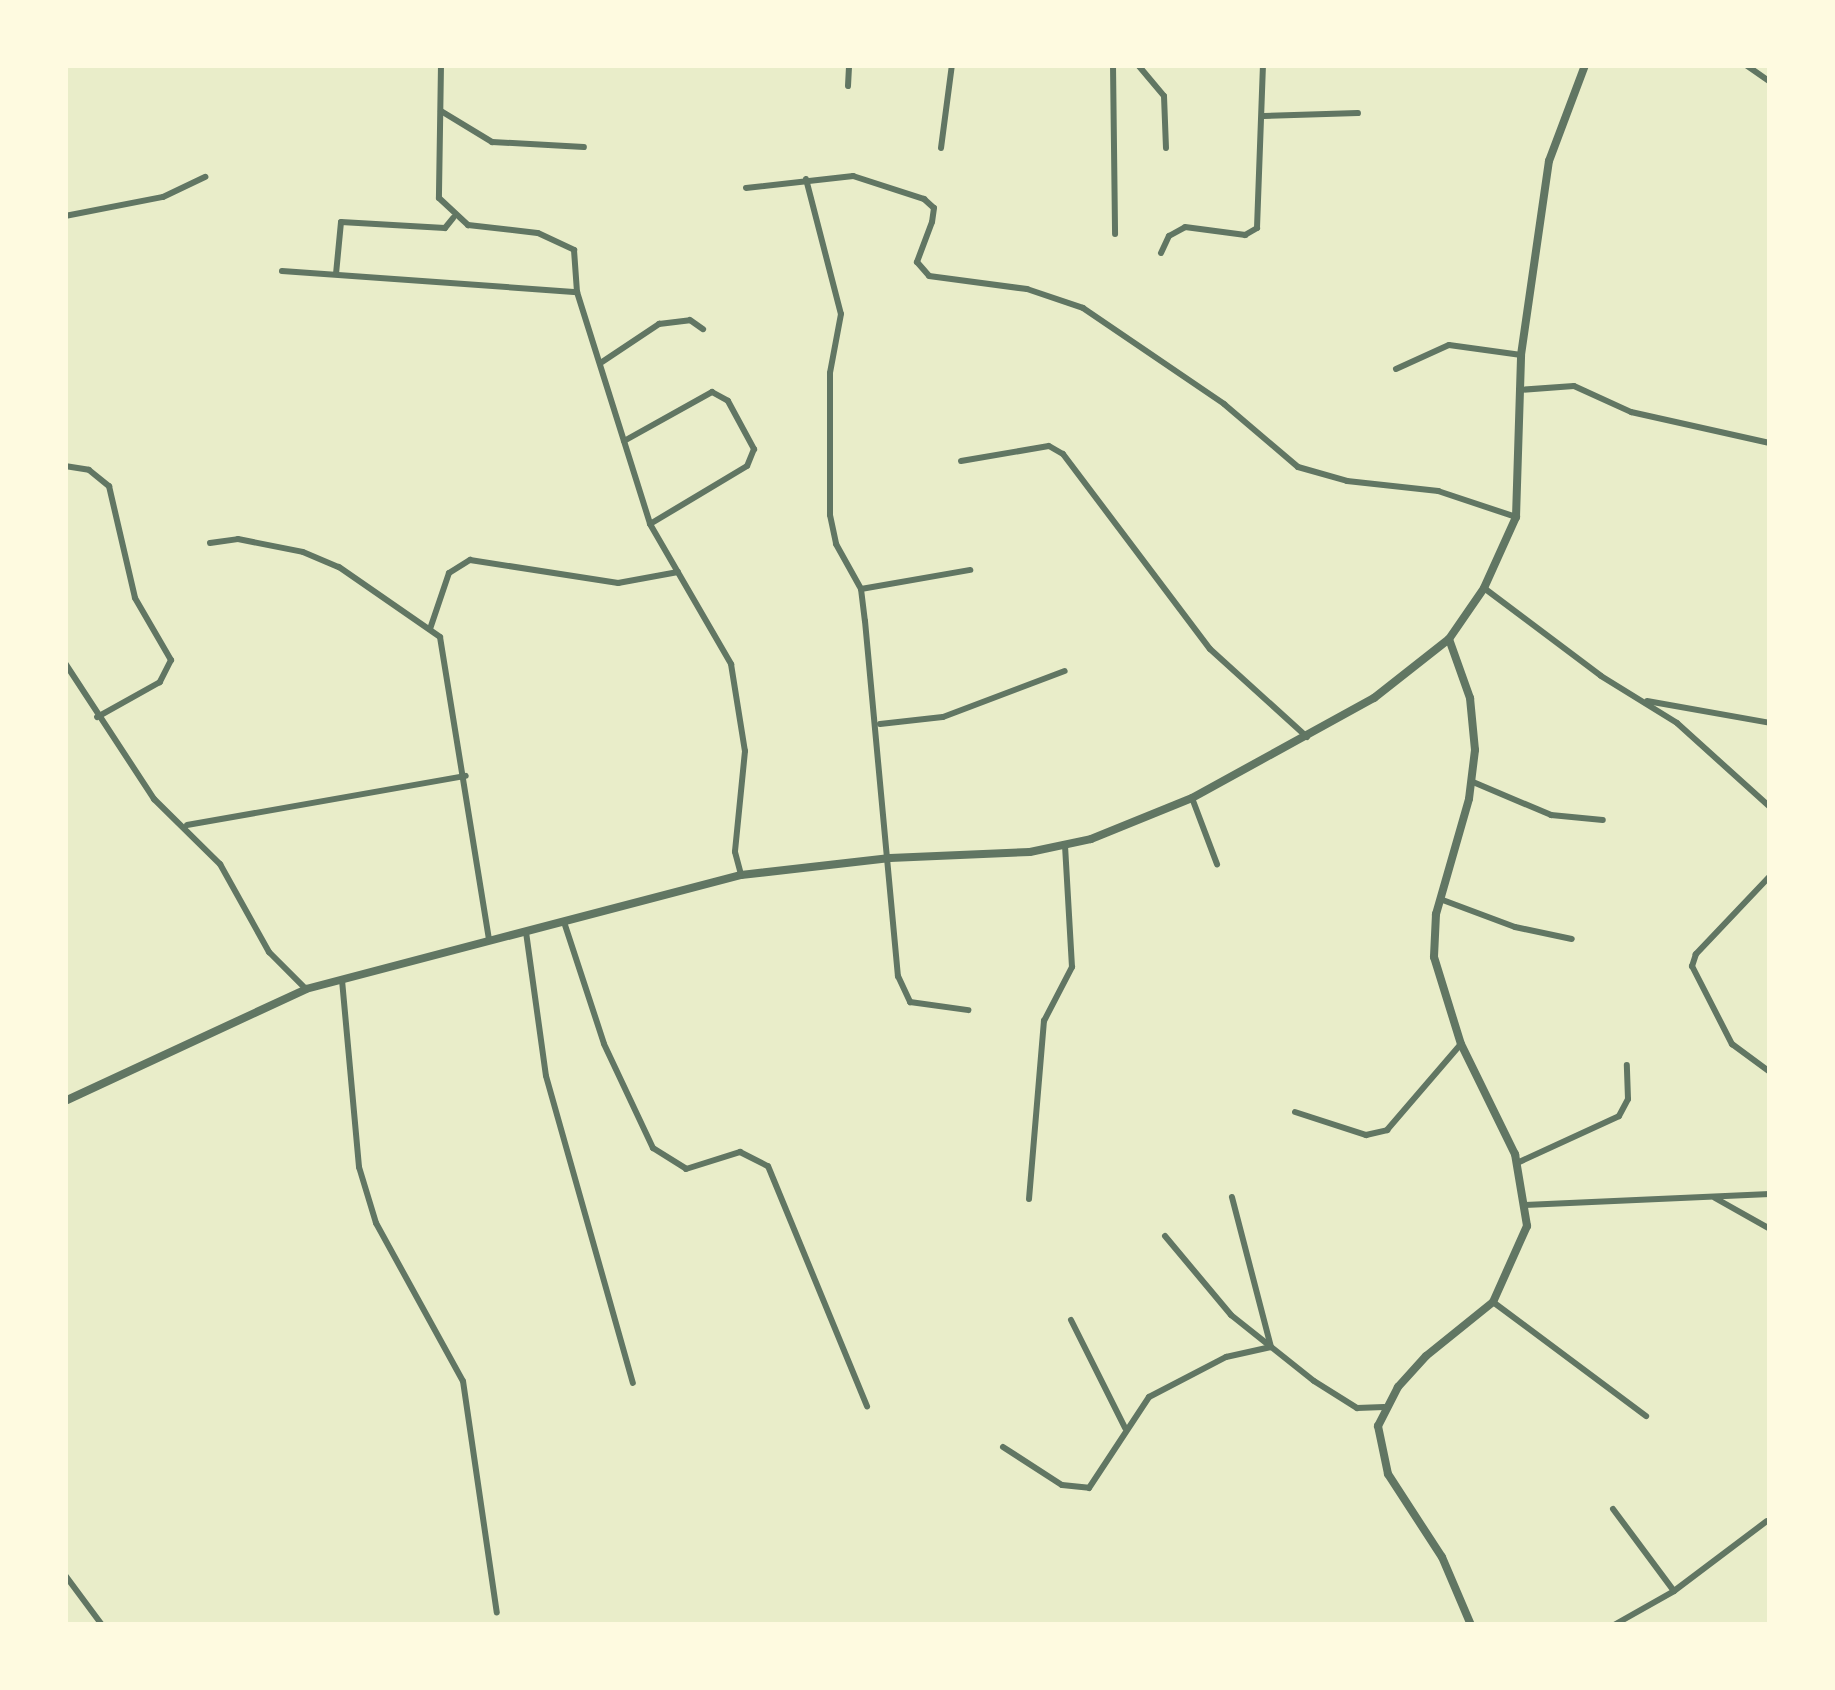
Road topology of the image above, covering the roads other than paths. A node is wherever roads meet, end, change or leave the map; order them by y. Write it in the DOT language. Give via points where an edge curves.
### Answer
graph roads {
  1 [pos="441,65"];
  2 [pos="849,65"];
  3 [pos="952,65"];
  4 [pos="1113,65"];
  5 [pos="1138,65"];
  6 [pos="1262,65"];
  7 [pos="1585,65"];
  8 [pos="1746,65"];
  9 [pos="1770,82"];
  10 [pos="848,86"];
  11 [pos="441,110"];
  12 [pos="1358,113"];
  13 [pos="1264,116"];
  14 [pos="584,147"];
  15 [pos="941,148"];
  16 [pos="1166,148"];
  17 [pos="205,177"];
  18 [pos="806,179"];
  19 [pos="746,188"];
  20 [pos="65,216"];
  21 [pos="454,218"];
  22 [pos="1114,234"];
  23 [pos="1161,253"];
  24 [pos="282,271"];
  25 [pos="336,274"];
  26 [pos="577,292"];
  27 [pos="703,328"];
  28 [pos="1521,355"];
  29 [pos="602,362"];
  30 [pos="1396,369"];
  31 [pos="1520,390"];
  32 [pos="624,441"];
  33 [pos="1770,443"];
  34 [pos="961,461"];
  35 [pos="65,466"];
  36 [pos="1516,518"];
  37 [pos="650,524"];
  38 [pos="210,543"];
  39 [pos="970,570"];
  40 [pos="678,572"];
  41 [pos="1484,588"];
  42 [pos="860,589"];
  43 [pos="430,629"];
  44 [pos="1449,639"];
  45 [pos="65,663"];
  46 [pos="1065,671"];
  47 [pos="1646,701"];
  48 [pos="97,717"];
  49 [pos="1770,723"];
  50 [pos="880,724"];
  51 [pos="1308,738"];
  52 [pos="466,776"];
  53 [pos="1473,782"];
  54 [pos="1192,798"];
  55 [pos="1770,807"];
  56 [pos="1603,820"];
  57 [pos="186,825"];
  58 [pos="1065,846"];
  59 [pos="890,858"];
  60 [pos="1217,864"];
  61 [pos="741,876"];
  62 [pos="1770,876"];
  63 [pos="1440,898"];
  64 [pos="564,922"];
  65 [pos="526,932"];
  66 [pos="1572,939"];
  67 [pos="489,940"];
  68 [pos="342,980"];
  69 [pos="306,989"];
  70 [pos="968,1010"];
  71 [pos="1462,1044"];
  72 [pos="1627,1065"];
  73 [pos="1770,1072"];
  74 [pos="65,1101"];
  75 [pos="1296,1112"];
  76 [pos="1517,1164"];
  77 [pos="1770,1194"];
  78 [pos="1232,1197"];
  79 [pos="1714,1198"];
  80 [pos="1029,1199"];
  81 [pos="1526,1205"];
  82 [pos="1770,1229"];
  83 [pos="1165,1236"];
  84 [pos="1494,1302"];
  85 [pos="1071,1320"];
  86 [pos="1271,1347"];
  87 [pos="633,1382"];
  88 [pos="868,1406"];
  89 [pos="1384,1407"];
  90 [pos="1646,1416"];
  91 [pos="1125,1428"];
  92 [pos="1003,1447"];
  93 [pos="1613,1509"];
  94 [pos="1767,1521"];
  95 [pos="65,1575"];
  96 [pos="1674,1591"];
  97 [pos="496,1613"];
  98 [pos="102,1625"];
  99 [pos="1470,1625"];
  100 [pos="1614,1625"];
  1 -- 11 [label="street"];
  2 -- 10 [label="street"];
  3 -- 15 [label="street"];
  4 -- 22 [label="street"];
  5 -- 16 [label="street" via="1164,96"];
  6 -- 13 [label="street"];
  7 -- 28 [label="street" via="1549,161"];
  8 -- 9 [label="street"];
  11 -- 14 [label="street" via="492,142"];
  11 -- 21 [label="street" via="439,198"];
  12 -- 13 [label="street"];
  13 -- 23 [label="street" via="1257,228 1245,235 1185,226 1169,236"];
  17 -- 20 [label="street" via="162,196"];
  18 -- 19 [label="street"];
  18 -- 36 [label="street" via="879,180 924,200 934,208 920,271 1027,290 1083,308 1224,404 1298,467 1347,481 1438,490"];
  18 -- 42 [label="street" via="841,314 830,373 830,515 836,544"];
  21 -- 25 [label="street" via="445,228 341,222"];
  21 -- 26 [label="street" via="564,240 578,259"];
  24 -- 25 [label="street"];
  25 -- 26 [label="street"];
  26 -- 29 [label="street"];
  27 -- 29 [label="street" via="690,320 660,324"];
  28 -- 30 [label="street" via="1449,346"];
  28 -- 31 [label="street"];
  29 -- 32 [label="street"];
  31 -- 33 [label="street" via="1574,386 1632,412"];
  31 -- 36 [label="street"];
  32 -- 37 [label="street"];
  32 -- 37 [label="street" via="712,392 728,401 754,449 746,466"];
  34 -- 51 [label="street" via="1049,446 1063,454 1210,649"];
  35 -- 48 [label="street" via="89,470 109,486 135,598 171,660 160,682"];
  36 -- 41 [label="street"];
  37 -- 40 [label="street"];
  38 -- 43 [label="street" via="238,539 303,552 339,567"];
  39 -- 42 [label="street"];
  40 -- 43 [label="street" via="618,582 456,564"];
  40 -- 61 [label="street" via="731,664 746,751 734,852"];
  41 -- 44 [label="street"];
  41 -- 47 [label="street" via="1590,669"];
  42 -- 50 [label="street"];
  43 -- 52 [label="street" via="447,650"];
  44 -- 51 [label="street" via="1374,698"];
  44 -- 53 [label="street" via="1470,698"];
  45 -- 48 [label="street"];
  46 -- 50 [label="street" via="943,717"];
  47 -- 49 [label="street"];
  47 -- 55 [label="street"];
  48 -- 57 [label="street" via="154,799"];
  50 -- 59 [label="street"];
  51 -- 54 [label="street"];
  52 -- 57 [label="street"];
  52 -- 67 [label="street"];
  53 -- 56 [label="street" via="1551,815"];
  53 -- 63 [label="street"];
  54 -- 58 [label="street"];
  54 -- 60 [label="street"];
  57 -- 69 [label="street" via="220,864 269,952"];
  58 -- 59 [label="street"];
  58 -- 80 [label="street" via="1072,966 1044,1021"];
  59 -- 61 [label="street"];
  59 -- 70 [label="street" via="901,994 922,1006"];
  61 -- 64 [label="street"];
  62 -- 73 [label="street" via="1692,966 1732,1044"];
  63 -- 66 [label="street" via="1515,927"];
  63 -- 71 [label="street" via="1437,972"];
  64 -- 65 [label="street"];
  64 -- 88 [label="street" via="604,1044 653,1148 686,1169 740,1152 768,1166"];
  65 -- 67 [label="street"];
  65 -- 87 [label="street" via="546,1076"];
  67 -- 68 [label="street"];
  68 -- 69 [label="street"];
  68 -- 97 [label="street" via="359,1168 376,1223 463,1381"];
  69 -- 74 [label="street"];
  71 -- 75 [label="street" via="1387,1130 1366,1134"];
  71 -- 76 [label="street"];
  72 -- 76 [label="street" via="1628,1099 1619,1116"];
  76 -- 81 [label="street"];
  77 -- 79 [label="street"];
  78 -- 86 [label="street"];
  79 -- 81 [label="street"];
  79 -- 82 [label="street"];
  81 -- 84 [label="street" via="1518,1256"];
  83 -- 86 [label="street" via="1218,1302"];
  84 -- 89 [label="street" via="1426,1356"];
  84 -- 90 [label="street"];
  85 -- 91 [label="street"];
  86 -- 89 [label="street" via="1345,1402"];
  86 -- 91 [label="street" via="1187,1374 1150,1398"];
  89 -- 99 [label="street" via="1379,1452 1442,1558"];
  91 -- 92 [label="street" via="1089,1488 1062,1485"];
  93 -- 96 [label="street"];
  94 -- 96 [label="street"];
  95 -- 98 [label="street"];
  96 -- 100 [label="street"];
}
